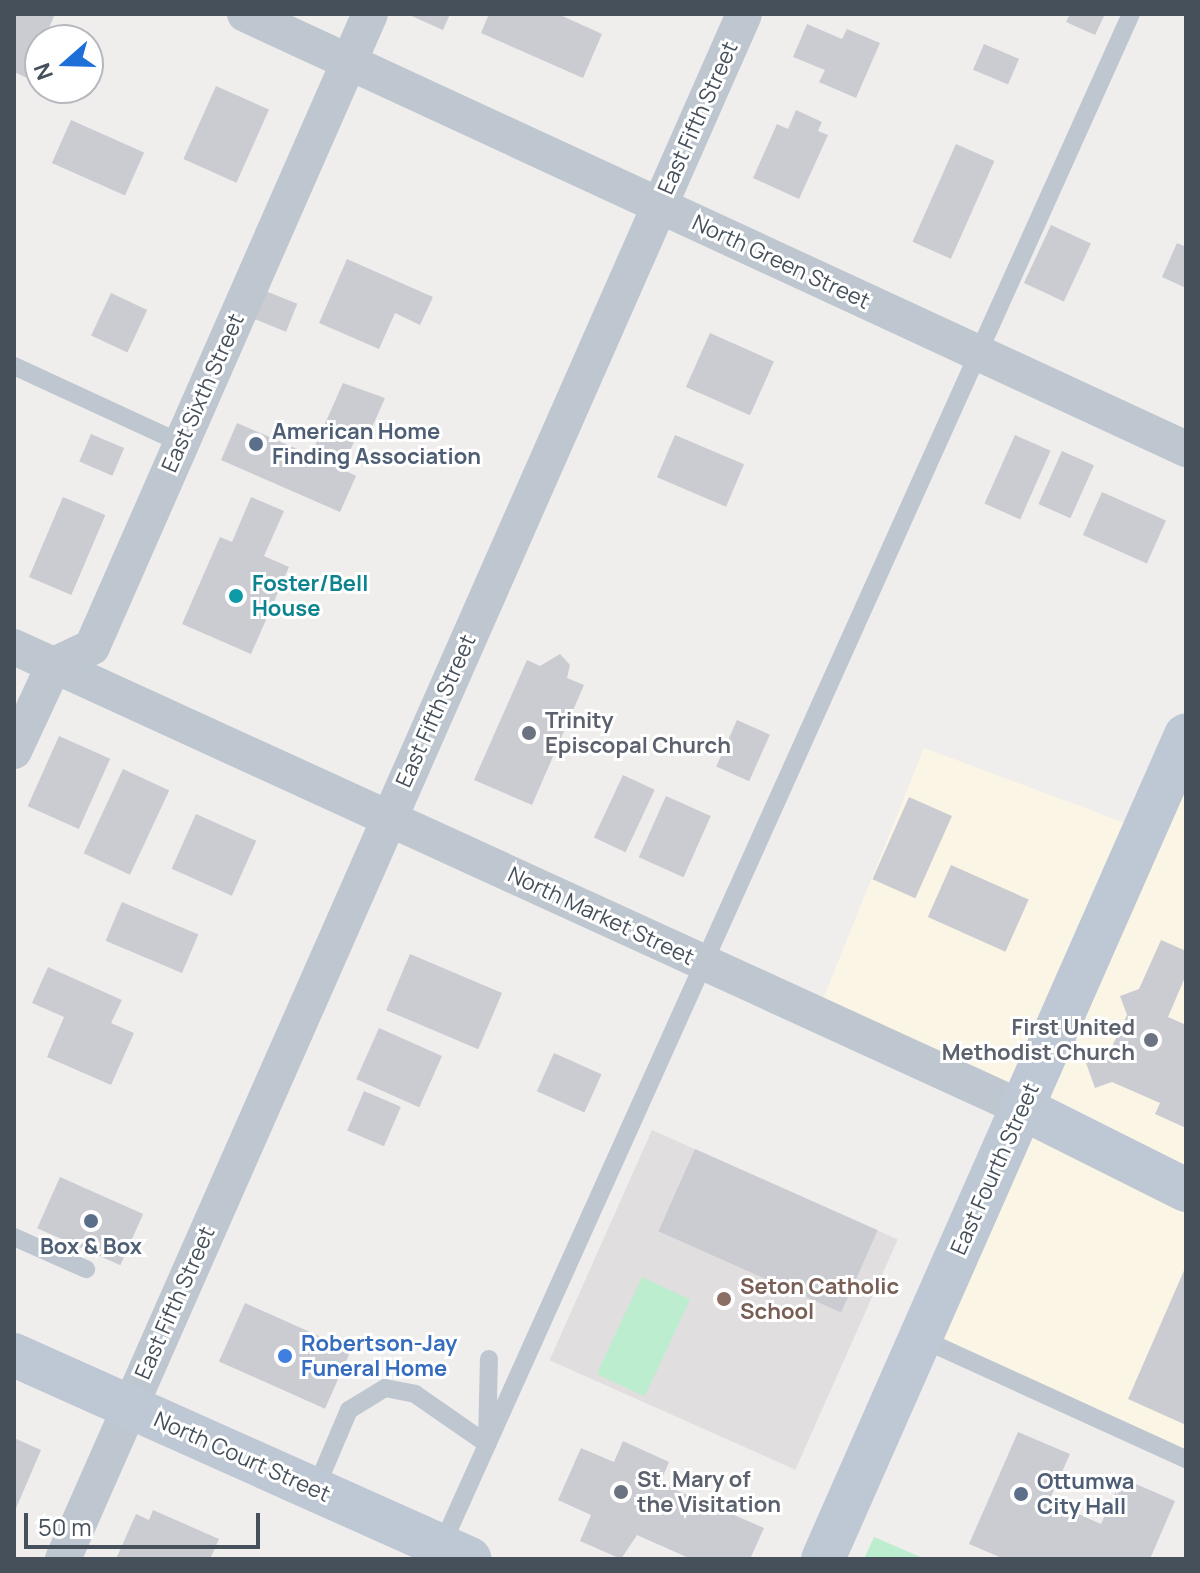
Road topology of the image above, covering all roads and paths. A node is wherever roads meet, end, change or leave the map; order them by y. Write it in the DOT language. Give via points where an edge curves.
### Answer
graph roads {
  1 [pos="245,14"];
  2 [pos="370,14"];
  3 [pos="744,14"];
  4 [pos="1131,14"];
  5 [pos="350,61"];
  6 [pos="659,206"];
  7 [pos="978,355"];
  8 [pos="14,366"];
  9 [pos="181,443"];
  10 [pos="1186,449"];
  11 [pos="14,647"];
  12 [pos="54,665"];
  13 [pos="1186,735"];
  14 [pos="14,751"];
  15 [pos="389,819"];
  16 [pos="701,962"];
  17 [pos="1022,1108"];
  18 [pos="1186,1190"];
  19 [pos="14,1237"];
  20 [pos="86,1269"];
  21 [pos="920,1338"];
  22 [pos="14,1355"];
  23 [pos="489,1359"];
  24 [pos="129,1407"];
  25 [pos="487,1444"];
  26 [pos="1186,1459"];
  27 [pos="315,1490"];
  28 [pos="449,1555"];
  29 [pos="63,1559"];
  30 [pos="823,1559"];
  1 -- 5 [label="street, North Green Street"];
  2 -- 5 [label="street, East Sixth Street"];
  3 -- 6 [label="street, East Fifth Street"];
  4 -- 7 [label="lane"];
  5 -- 6 [label="street, North Green Street"];
  5 -- 9 [label="street, East Sixth Street"];
  6 -- 7 [label="street, North Green Street"];
  6 -- 15 [label="street, East Fifth Street"];
  7 -- 10 [label="street, North Green Street"];
  7 -- 16 [label="lane"];
  8 -- 9 [label="lane"];
  9 -- 12 [label="street, East Sixth Street" via="92,647"];
  11 -- 12 [label="street, North Market Street"];
  12 -- 14 [label="street"];
  12 -- 15 [label="street, North Market Street"];
  13 -- 17 [label="main road, East Fourth Street"];
  15 -- 16 [label="street, North Market Street"];
  15 -- 24 [label="street, East Fifth Street"];
  16 -- 17 [label="street, North Market Street"];
  16 -- 25 [label="lane"];
  17 -- 18 [label="main road, North Market Street"];
  17 -- 21 [label="main road, East Fourth Street"];
  19 -- 20 [label="lane"];
  21 -- 26 [label="lane"];
  21 -- 30 [label="main road, East Fourth Street"];
  22 -- 24 [label="main road, North Court Street"];
  23 -- 25 [label="lane"];
  24 -- 27 [label="main road, North Court Street"];
  24 -- 29 [label="street, East Fifth Street"];
  25 -- 27 [label="lane" via="415,1394 385,1388 349,1410"];
  25 -- 28 [label="lane"];
  27 -- 28 [label="main road, North Court Street"];
}
